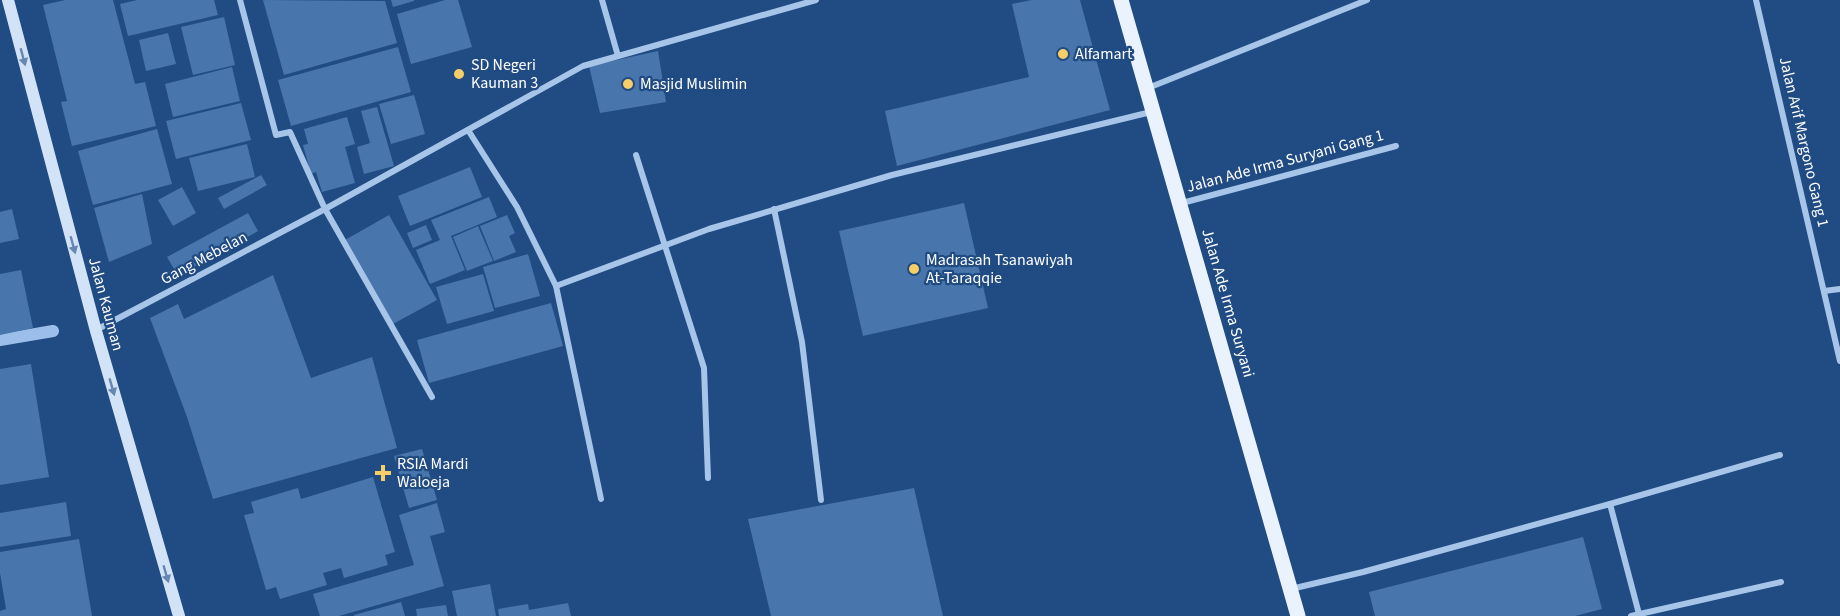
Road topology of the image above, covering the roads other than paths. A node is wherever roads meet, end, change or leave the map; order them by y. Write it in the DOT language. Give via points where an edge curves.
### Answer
graph roads {
  1 [pos="8,0"];
  2 [pos="240,0"];
  3 [pos="602,0"];
  4 [pos="816,0"];
  5 [pos="1121,0"];
  6 [pos="1366,0"];
  7 [pos="1756,0"];
  8 [pos="618,56"];
  9 [pos="1148,88"];
  10 [pos="1155,111"];
  11 [pos="468,130"];
  12 [pos="1396,146"];
  13 [pos="636,155"];
  14 [pos="1182,203"];
  15 [pos="325,209"];
  16 [pos="774,209"];
  17 [pos="666,244"];
  18 [pos="556,286"];
  19 [pos="1840,289"];
  20 [pos="1824,291"];
  21 [pos="96,330"];
  22 [pos="1840,361"];
  23 [pos="432,397"];
  24 [pos="1779,455"];
  25 [pos="708,478"];
  26 [pos="601,499"];
  27 [pos="821,500"];
  28 [pos="1610,504"];
  29 [pos="1781,582"];
  30 [pos="1290,589"];
  31 [pos="1639,614"];
  32 [pos="179,616"];
  33 [pos="1298,616"];
  34 [pos="1631,616"];
  1 -- 21 [label="main road, Jalan Kauman, one-way"];
  2 -- 15 [label="street" via="276,135 290,132"];
  3 -- 8 [label="street"];
  4 -- 8 [label="street, Gang Mebelan"];
  5 -- 9 [label="main road, Jalan Ade Irma Suryani"];
  6 -- 9 [label="street"];
  7 -- 20 [label="street, Jalan Arif Margono Gang 1"];
  8 -- 11 [label="street, Gang Mebelan" via="583,66"];
  9 -- 10 [label="main road, Jalan Ade Irma Suryani"];
  10 -- 14 [label="main road, Jalan Ade Irma Suryani"];
  10 -- 16 [label="street" via="892,175"];
  11 -- 15 [label="street, Gang Mebelan"];
  11 -- 18 [label="street" via="517,207"];
  12 -- 14 [label="street, Jalan Ade Irma Suryani Gang 1"];
  13 -- 17 [label="street"];
  14 -- 30 [label="main road, Jalan Ade Irma Suryani"];
  15 -- 21 [label="street, Gang Mebelan"];
  15 -- 23 [label="street"];
  16 -- 17 [label="street"];
  16 -- 27 [label="street" via="802,342"];
  17 -- 18 [label="street"];
  17 -- 25 [label="street" via="704,368"];
  18 -- 26 [label="street"];
  19 -- 20 [label="street"];
  20 -- 22 [label="street, Jalan Arif Margono Gang 1"];
  21 -- 32 [label="main road, Jalan Kauman, one-way"];
  24 -- 28 [label="street"];
  28 -- 30 [label="street"];
  28 -- 31 [label="street"];
  29 -- 31 [label="street"];
  30 -- 33 [label="main road, Jalan Ade Irma Suryani"];
  31 -- 34 [label="street"];
}
